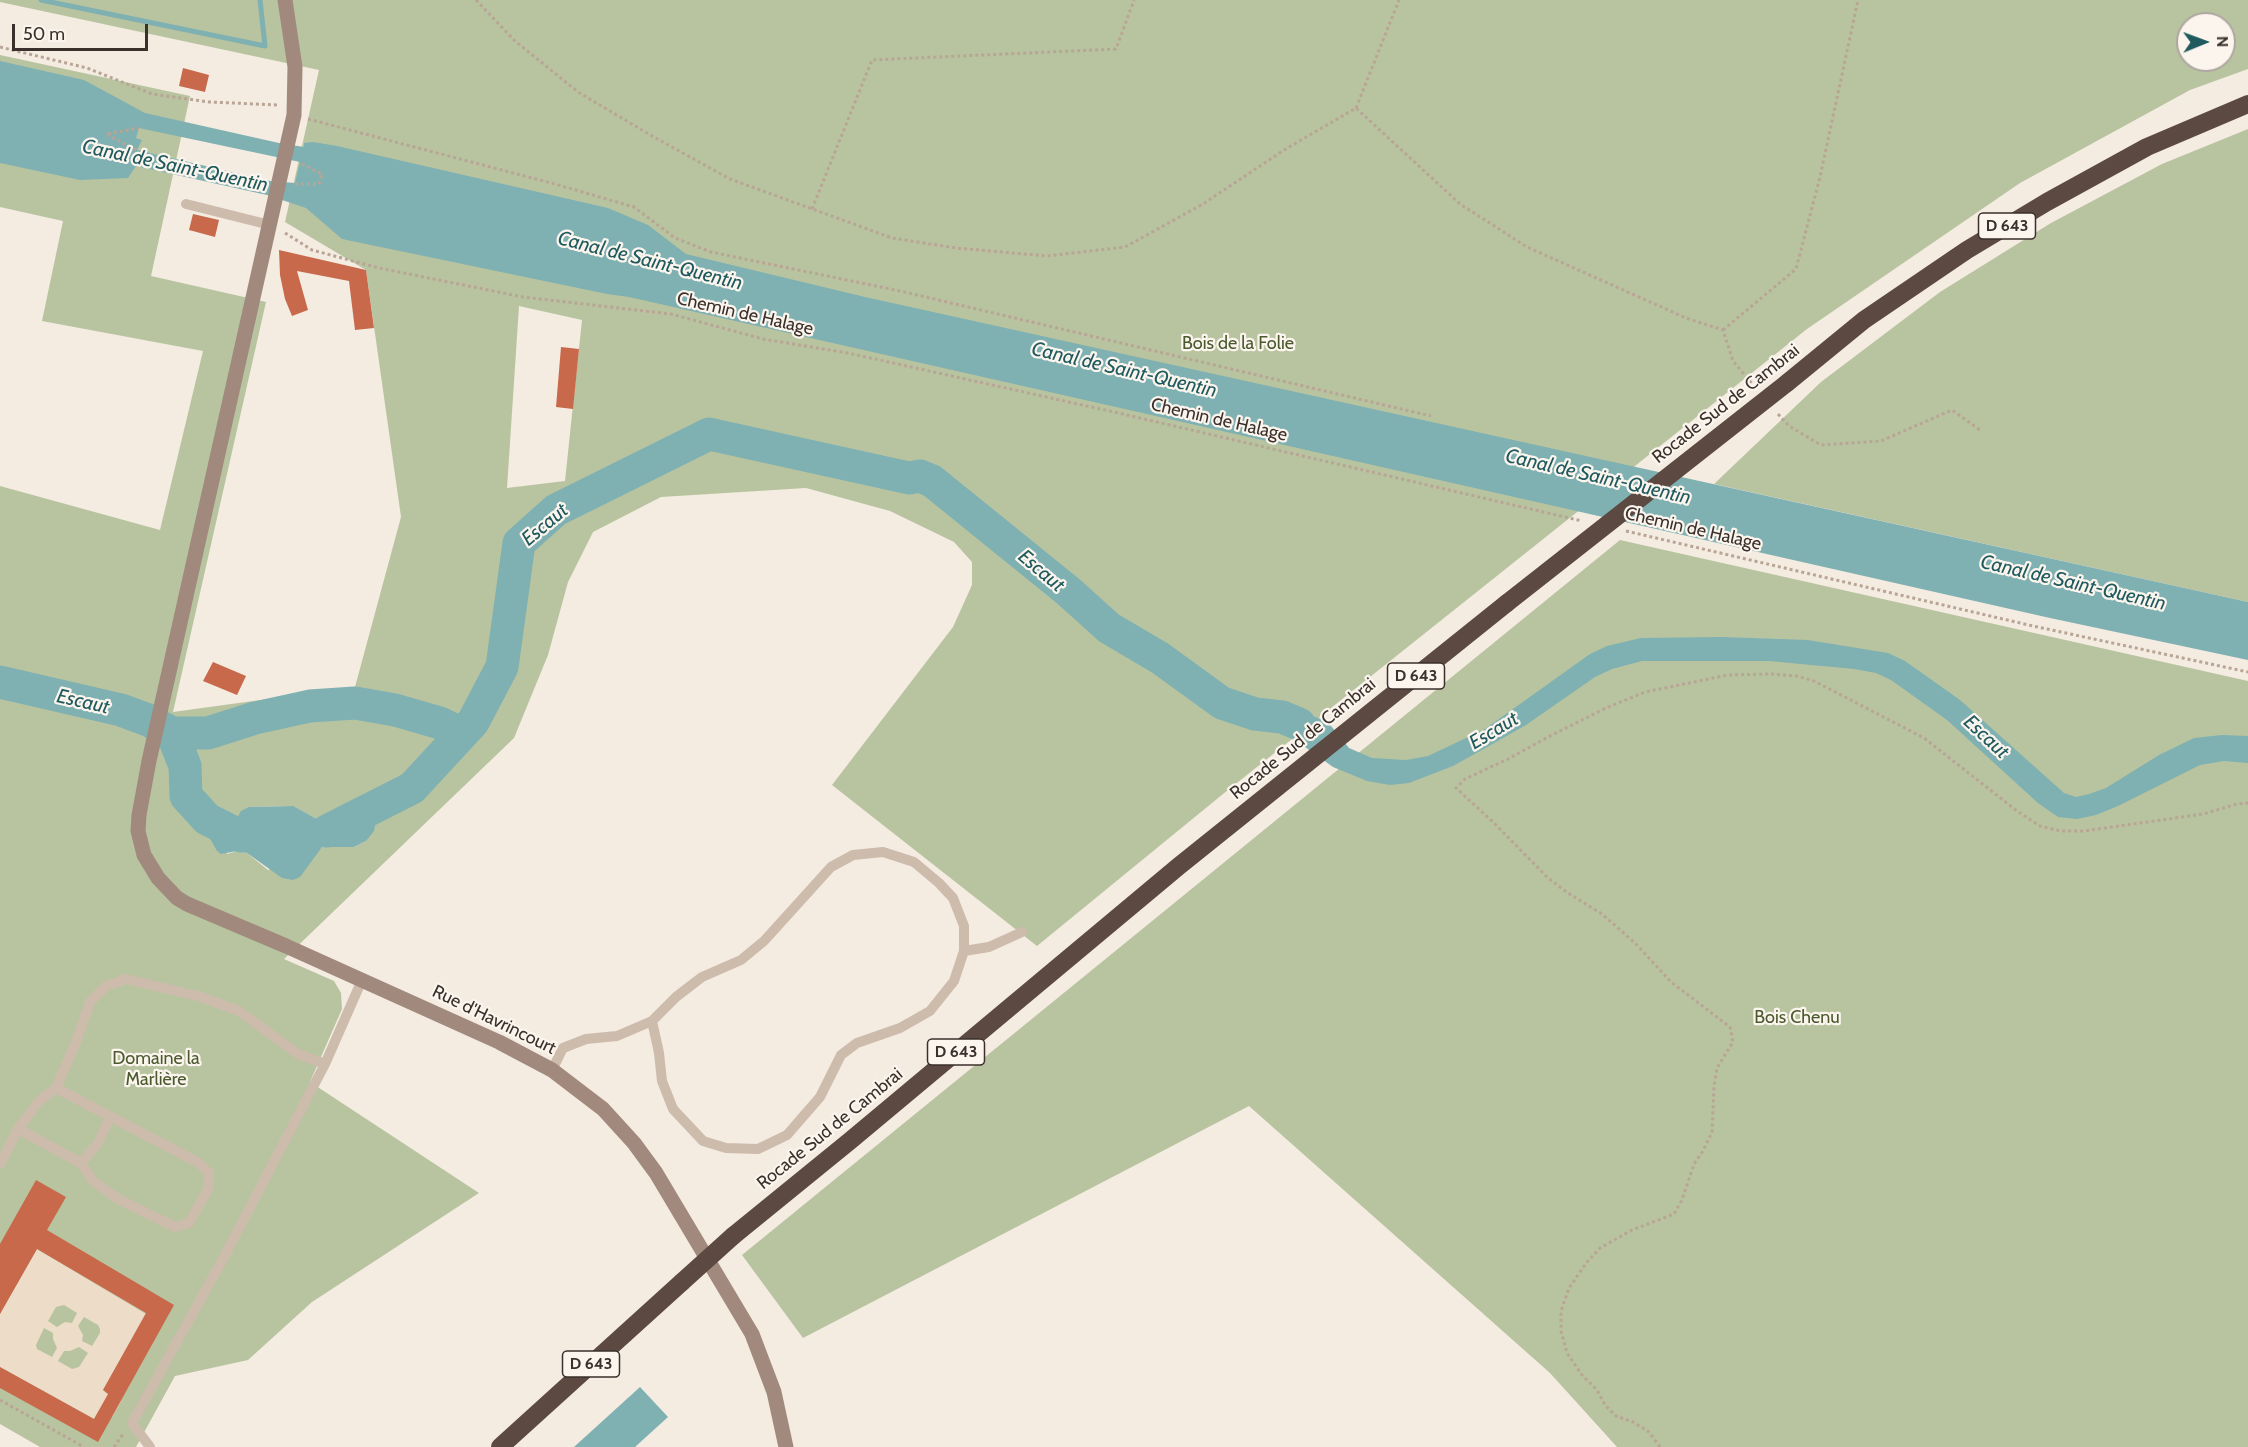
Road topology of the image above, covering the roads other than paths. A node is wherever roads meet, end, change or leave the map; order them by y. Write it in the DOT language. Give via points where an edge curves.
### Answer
graph roads {
  1 [pos="285,0"];
  2 [pos="2248,104"];
  3 [pos="186,204"];
  4 [pos="271,222"];
  5 [pos="1023,932"];
  6 [pos="964,951"];
  7 [pos="362,980"];
  8 [pos="652,1021"];
  9 [pos="325,1065"];
  10 [pos="552,1070"];
  11 [pos="56,1088"];
  12 [pos="110,1117"];
  13 [pos="18,1129"];
  14 [pos="81,1162"];
  15 [pos="0,1164"];
  16 [pos="150,1447"];
  17 [pos="500,1447"];
  18 [pos="786,1447"];
  1 -- 4 [label="street, Rue d'Havrincourt" via="295,67 295,113"];
  2 -- 17 [label="highway, Rocade Sud de Cambrai / D 643, bridge" via="2147,147 2047,202 1864,320 1179,866 732,1236"];
  3 -- 4 [label="lane"];
  4 -- 7 [label="street, Rue d'Havrincourt" via="148,761 138,831 150,867 167,889 187,904"];
  5 -- 6 [label="lane" via="989,947"];
  6 -- 8 [label="lane" via="963,926 953,898 939,883 914,862 883,852 853,855 831,867 764,941 741,960 702,977"];
  6 -- 8 [label="lane" via="954,981 930,1011 900,1028 857,1043 841,1056 820,1097 787,1135 758,1149 726,1148 703,1141 687,1126 673,1108 662,1081"];
  7 -- 9 [label="lane"];
  7 -- 10 [label="street, Rue d'Havrincourt"];
  8 -- 10 [label="lane" via="617,1036 586,1039 563,1048"];
  9 -- 11 [label="lane" via="298,1054 239,1011 126,980 106,986 90,1002"];
  9 -- 16 [label="lane" via="132,1423"];
  10 -- 18 [label="street, Rue d'Havrincourt" via="614,1120 667,1191 752,1335 774,1392"];
  11 -- 12 [label="lane"];
  11 -- 13 [label="lane" via="39,1101"];
  12 -- 14 [label="lane" via="98,1143"];
  12 -- 14 [label="lane" via="199,1163 209,1173 208,1189 189,1223 175,1227 118,1199 93,1181"];
  13 -- 14 [label="lane"];
  13 -- 15 [label="lane"];
}
